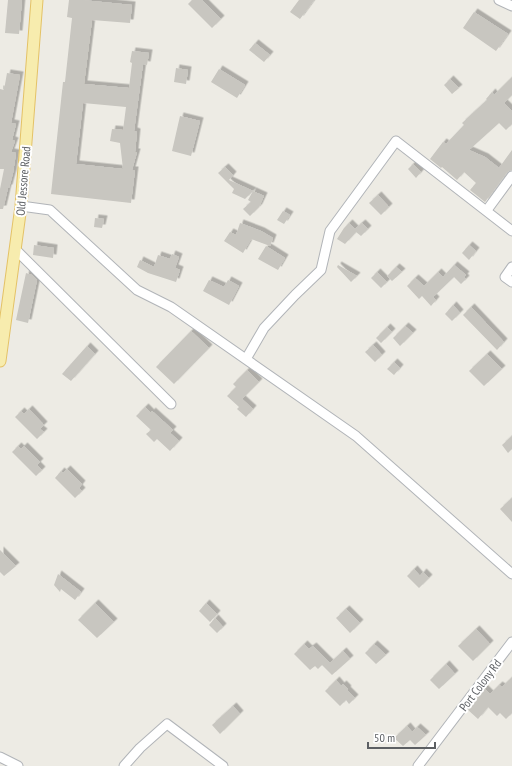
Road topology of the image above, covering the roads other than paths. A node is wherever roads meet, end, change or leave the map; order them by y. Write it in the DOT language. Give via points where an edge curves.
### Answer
graph roads {
  1 [pos="37,0"];
  2 [pos="499,0"];
  3 [pos="511,5"];
  4 [pos="512,176"];
  5 [pos="21,206"];
  6 [pos="487,210"];
  7 [pos="512,231"];
  8 [pos="15,249"];
  9 [pos="512,267"];
  10 [pos="512,282"];
  11 [pos="246,359"];
  12 [pos="0,361"];
  13 [pos="171,404"];
  14 [pos="512,574"];
  15 [pos="512,642"];
  16 [pos="0,757"];
  17 [pos="18,766"];
  18 [pos="124,766"];
  19 [pos="223,766"];
  20 [pos="418,766"];
  1 -- 5 [label="main road, Old Jessore Road"];
  2 -- 3 [label="street"];
  4 -- 6 [label="street"];
  5 -- 8 [label="main road, Old Jessore Road"];
  5 -- 11 [label="street" via="50,210 137,290 171,307"];
  6 -- 7 [label="street"];
  6 -- 11 [label="street" via="396,141 330,231 321,270 264,328"];
  8 -- 12 [label="main road, Old Jessore Road"];
  8 -- 13 [label="street"];
  9 -- 10 [label="street" via="505,277"];
  11 -- 14 [label="street" via="356,436"];
  15 -- 20 [label="street, Port Colony Rd"];
  16 -- 17 [label="street"];
  18 -- 19 [label="street" via="166,724"];
}
